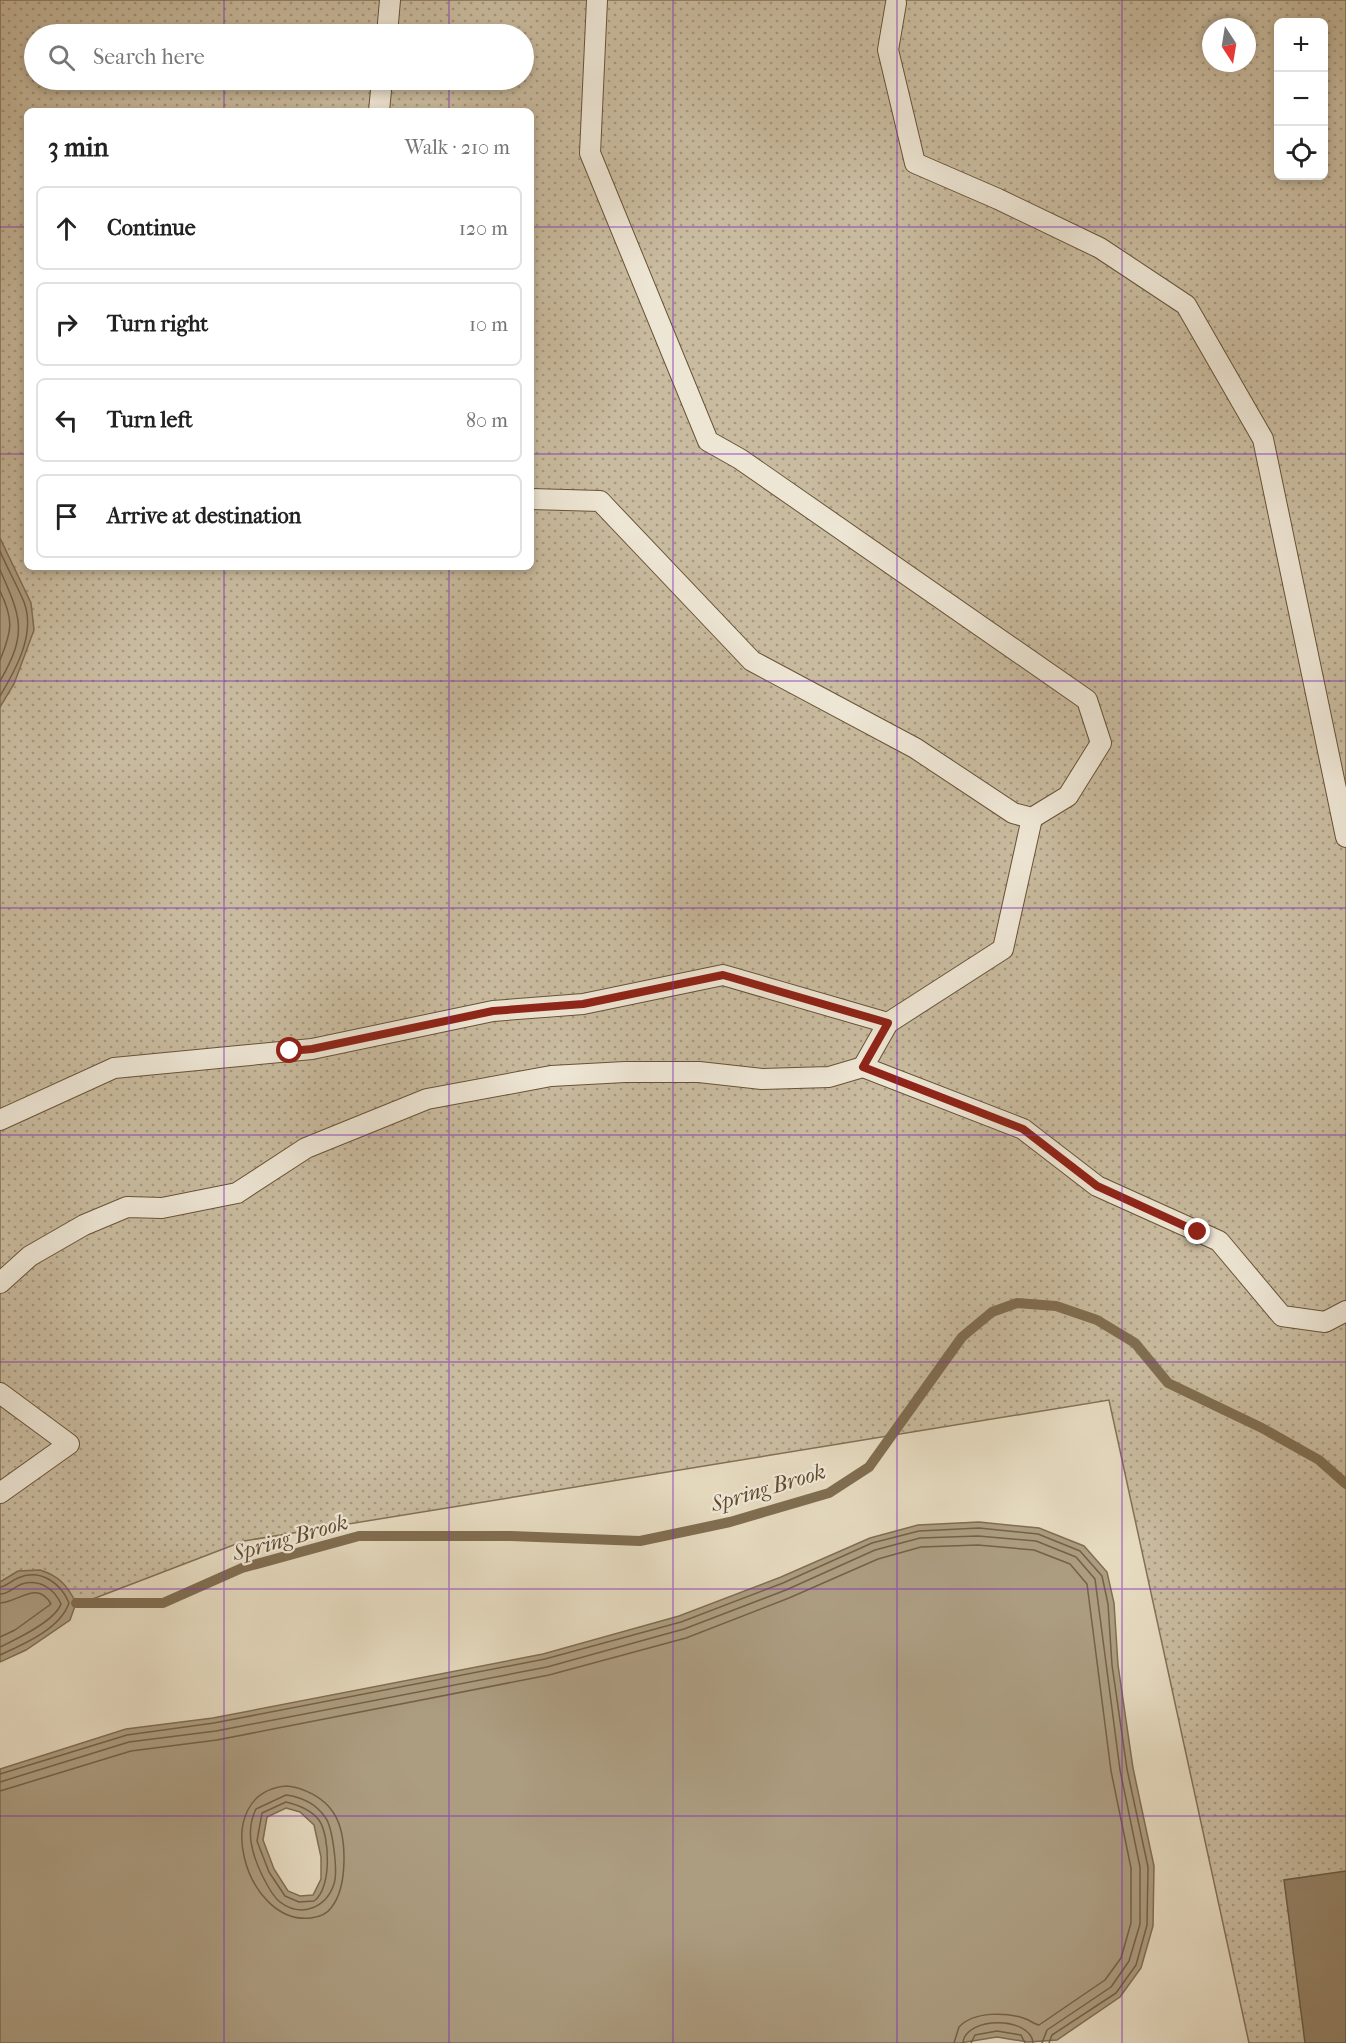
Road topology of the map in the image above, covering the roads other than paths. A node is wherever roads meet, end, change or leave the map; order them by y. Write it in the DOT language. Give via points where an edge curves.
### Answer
graph roads {
  1 [pos="390,0"];
  2 [pos="597,0"];
  3 [pos="896,3"];
  4 [pos="388,24"];
  5 [pos="381,90"];
  6 [pos="379,108"];
  7 [pos="534,499"];
  8 [pos="1032,818"];
  9 [pos="1346,837"];
  10 [pos="888,1023"];
  11 [pos="863,1067"];
  12 [pos="0,1120"];
  13 [pos="0,1283"];
  14 [pos="1346,1311"];
  15 [pos="0,1393"];
  16 [pos="0,1493"];
  1 -- 4 [label="lane"];
  2 -- 8 [label="lane" via="591,153 708,441 740,459 1087,700 1101,743 1068,796"];
  3 -- 9 [label="lane" via="888,50 915,163 1100,248 1186,305 1263,439"];
  5 -- 6 [label="lane"];
  7 -- 8 [label="lane" via="600,501 752,661 915,748 1014,813"];
  8 -- 10 [label="lane" via="1003,949"];
  10 -- 11 [label="lane"];
  10 -- 12 [label="lane" via="723,975 583,1004 493,1011 312,1049 114,1068"];
  11 -- 13 [label="lane" via="829,1077 762,1079 699,1072 552,1076 427,1099 306,1148 237,1192 162,1208 127,1207 84,1225 30,1256"];
  11 -- 14 [label="lane" via="1023,1129 1097,1186 1219,1241 1282,1316 1325,1323"];
  15 -- 16 [label="lane" via="69,1444"];
}
